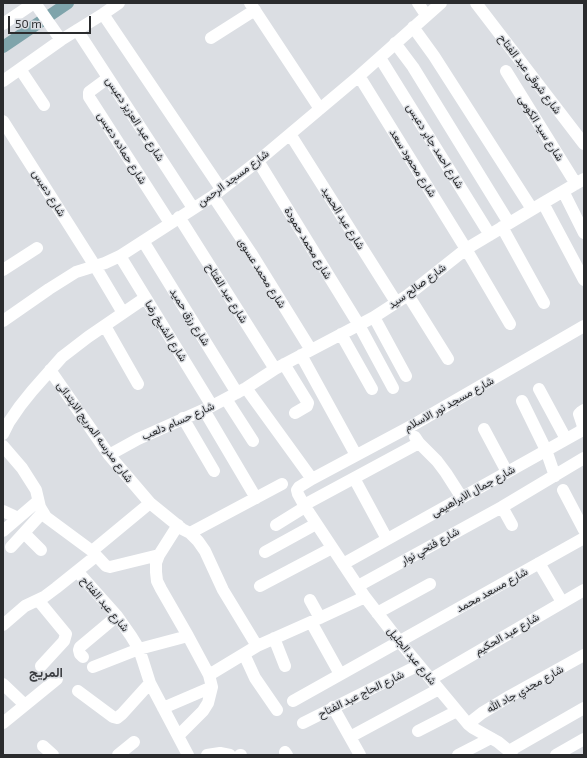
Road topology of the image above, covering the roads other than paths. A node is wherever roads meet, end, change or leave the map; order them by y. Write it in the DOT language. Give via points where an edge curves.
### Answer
graph roads {
  1 [pos="119,3"];
  2 [pos="418,3"];
  3 [pos="441,3"];
  4 [pos="476,3"];
  5 [pos="36,6"];
  6 [pos="253,7"];
  7 [pos="103,14"];
  8 [pos="426,15"];
  9 [pos="3,24"];
  10 [pos="413,27"];
  11 [pos="77,30"];
  12 [pos="211,38"];
  13 [pos="61,40"];
  14 [pos="395,43"];
  15 [pos="380,58"];
  16 [pos="20,69"];
  17 [pos="506,72"];
  18 [pos="359,76"];
  19 [pos="108,78"];
  20 [pos="3,81"];
  21 [pos="44,105"];
  22 [pos="320,109"];
  23 [pos="3,121"];
  24 [pos="290,134"];
  25 [pos="584,144"];
  26 [pos="258,161"];
  27 [pos="580,181"];
  28 [pos="563,191"];
  29 [pos="217,193"];
  30 [pos="543,202"];
  31 [pos="193,208"];
  32 [pos="532,209"];
  33 [pos="174,220"];
  34 [pos="506,225"];
  35 [pos="584,233"];
  36 [pos="490,235"];
  37 [pos="143,240"];
  38 [pos="37,248"];
  39 [pos="466,249"];
  40 [pos="120,256"];
  41 [pos="95,266"];
  42 [pos="3,270"];
  43 [pos="583,275"];
  44 [pos="408,294"];
  45 [pos="145,298"];
  46 [pos="396,302"];
  47 [pos="544,303"];
  48 [pos="123,313"];
  49 [pos="374,316"];
  50 [pos="3,321"];
  51 [pos="510,324"];
  52 [pos="359,325"];
  53 [pos="105,326"];
  54 [pos="584,326"];
  55 [pos="341,334"];
  56 [pos="306,353"];
  57 [pos="448,359"];
  58 [pos="280,367"];
  59 [pos="50,370"];
  60 [pos="406,376"];
  61 [pos="138,384"];
  62 [pos="393,388"];
  63 [pos="372,389"];
  64 [pos="539,389"];
  65 [pos="242,390"];
  66 [pos="226,399"];
  67 [pos="522,401"];
  68 [pos="208,408"];
  69 [pos="584,410"];
  70 [pos="295,413"];
  71 [pos="183,418"];
  72 [pos="413,425"];
  73 [pos="484,429"];
  74 [pos="3,434"];
  75 [pos="566,439"];
  76 [pos="254,441"];
  77 [pos="419,443"];
  78 [pos="3,446"];
  79 [pos="546,450"];
  80 [pos="109,455"];
  81 [pos="356,455"];
  82 [pos="584,458"];
  83 [pos="214,471"];
  84 [pos="507,472"];
  85 [pos="555,476"];
  86 [pos="354,478"];
  87 [pos="312,479"];
  88 [pos="282,484"];
  89 [pos="563,490"];
  90 [pos="256,498"];
  91 [pos="462,498"];
  92 [pos="150,503"];
  93 [pos="305,506"];
  94 [pos="40,507"];
  95 [pos="502,507"];
  96 [pos="3,511"];
  97 [pos="18,518"];
  98 [pos="316,524"];
  99 [pos="178,525"];
  100 [pos="276,525"];
  101 [pos="512,525"];
  102 [pos="584,530"];
  103 [pos="3,531"];
  104 [pos="24,533"];
  105 [pos="190,534"];
  106 [pos="584,538"];
  107 [pos="387,539"];
  108 [pos="11,547"];
  109 [pos="332,548"];
  110 [pos="41,550"];
  111 [pos="265,552"];
  112 [pos="94,553"];
  113 [pos="159,555"];
  114 [pos="539,563"];
  115 [pos="343,564"];
  116 [pos="77,571"];
  117 [pos="430,584"];
  118 [pos="260,586"];
  119 [pos="358,586"];
  120 [pos="584,590"];
  121 [pos="365,597"];
  122 [pos="38,600"];
  123 [pos="310,600"];
  124 [pos="562,602"];
  125 [pos="377,613"];
  126 [pos="117,616"];
  127 [pos="316,620"];
  128 [pos="3,625"];
  129 [pos="188,636"];
  130 [pos="274,638"];
  131 [pos="399,641"];
  132 [pos="257,646"];
  133 [pos="139,649"];
  134 [pos="244,654"];
  135 [pos="584,656"];
  136 [pos="83,657"];
  137 [pos="419,665"];
  138 [pos="41,666"];
  139 [pos="285,666"];
  140 [pos="93,667"];
  141 [pos="340,674"];
  142 [pos="57,679"];
  143 [pos="431,679"];
  144 [pos="210,681"];
  145 [pos="150,683"];
  146 [pos="3,684"];
  147 [pos="439,689"];
  148 [pos="78,690"];
  149 [pos="293,701"];
  150 [pos="25,705"];
  151 [pos="333,707"];
  152 [pos="163,708"];
  153 [pos="584,708"];
  154 [pos="277,710"];
  155 [pos="457,711"];
  156 [pos="3,723"];
  157 [pos="303,723"];
  158 [pos="468,724"];
  159 [pos="418,731"];
  160 [pos="178,736"];
  161 [pos="350,737"];
  162 [pos="491,738"];
  163 [pos="584,739"];
  164 [pos="134,742"];
  165 [pos="43,746"];
  166 [pos="510,753"];
  167 [pos="53,755"];
  168 [pos="118,755"];
  169 [pos="188,755"];
  170 [pos="207,755"];
  171 [pos="230,755"];
  172 [pos="360,755"];
  173 [pos="458,755"];
  174 [pos="556,755"];
  1 -- 7 [label="street"];
  2 -- 8 [label="street"];
  3 -- 8 [label="street, شارع مسجد الرحمن"];
  4 -- 25 [label="street, شارع شوقى عبد الفتاح"];
  5 -- 9 [label="street"];
  5 -- 13 [label="street"];
  6 -- 12 [label="street"];
  6 -- 22 [label="street"];
  7 -- 11 [label="street"];
  7 -- 29 [label="street, شارع محمد عسوى"];
  8 -- 10 [label="street, شارع مسجد الرحمن"];
  10 -- 14 [label="street, شارع مسجد الرحمن"];
  10 -- 32 [label="street"];
  11 -- 13 [label="street"];
  11 -- 19 [label="street, شارع عبد العزيز دعبس"];
  13 -- 16 [label="street"];
  14 -- 15 [label="street, شارع مسجد الرحمن"];
  14 -- 34 [label="street" via="413,66"];
  15 -- 18 [label="street, شارع مسجد الرحمن"];
  15 -- 36 [label="street, شارع احمد جابر دعبس"];
  16 -- 20 [label="street"];
  16 -- 21 [label="street"];
  17 -- 27 [label="street, شارع سيد الكومى"];
  18 -- 22 [label="street, شارع مسجد الرحمن"];
  18 -- 39 [label="street, شارع محمود سعد"];
  19 -- 31 [label="street, شارع عبد العزيز دعبس"];
  19 -- 33 [label="street, شارع حماده دعبس" via="90,92 89,97"];
  22 -- 24 [label="street, شارع مسجد الرحمن"];
  23 -- 41 [label="street, شارع دعبس"];
  24 -- 26 [label="street, شارع مسجد الرحمن"];
  24 -- 46 [label="street, شارع عبد الحميد"];
  26 -- 29 [label="street, شارع مسجد الرحمن"];
  26 -- 52 [label="street, شارع محمد حمودة"];
  27 -- 28 [label="street, شارع صالح سيد"];
  28 -- 30 [label="street, شارع صالح سيد"];
  28 -- 35 [label="street"];
  29 -- 31 [label="street, شارع مسجد الرحمن"];
  29 -- 56 [label="street, شارع محمد عسوى"];
  30 -- 32 [label="street, شارع صالح سيد"];
  30 -- 43 [label="street"];
  31 -- 33 [label="street, شارع مسجد الرحمن"];
  32 -- 34 [label="street, شارع صالح سيد"];
  33 -- 37 [label="street, شارع مسجد الرحمن"];
  33 -- 58 [label="street, شارع عبد الفتاح"];
  34 -- 36 [label="street, شارع صالح سيد"];
  34 -- 47 [label="street"];
  36 -- 39 [label="street, شارع صالح سيد"];
  37 -- 40 [label="street, شارع مسجد الرحمن"];
  37 -- 65 [label="street, شارع رزق حميد"];
  38 -- 42 [label="street"];
  39 -- 44 [label="street, شارع صالح سيد"];
  39 -- 51 [label="street, شارع محمود سعد"];
  40 -- 41 [label="street, شارع مسجد الرحمن"];
  40 -- 45 [label="street, شارع الشيخ رضا"];
  41 -- 48 [label="street"];
  41 -- 50 [label="street, شارع مسجد الرحمن" via="76,272"];
  44 -- 46 [label="street, شارع صالح سيد"];
  44 -- 57 [label="street"];
  45 -- 48 [label="street"];
  45 -- 68 [label="street, شارع الشيخ رضا"];
  46 -- 49 [label="street, شارع صالح سيد"];
  48 -- 53 [label="street"];
  49 -- 52 [label="street, شارع صالح سيد"];
  49 -- 60 [label="street"];
  52 -- 55 [label="street, شارع صالح سيد"];
  52 -- 62 [label="street, شارع محمد حمودة"];
  53 -- 59 [label="street" via="62,357"];
  53 -- 61 [label="street"];
  54 -- 72 [label="street, شارع مسجد نور الاسلام"];
  55 -- 56 [label="street, شارع صالح سيد"];
  55 -- 63 [label="street"];
  56 -- 58 [label="street, شارع صالح سيد"];
  56 -- 81 [label="street, شارع محمد عسوى"];
  58 -- 65 [label="street, شارع صالح سيد"];
  58 -- 70 [label="street, شارع عبد الفتاح" via="308,404"];
  59 -- 74 [label="street" via="20,406"];
  59 -- 80 [label="street, شارع مدرسه المريج الابتدائى"];
  64 -- 75 [label="street"];
  65 -- 66 [label="street, شارع حسام دلعب"];
  65 -- 87 [label="street, شارع رزق حميد"];
  66 -- 68 [label="street, شارع حسام دلعب"];
  66 -- 76 [label="street"];
  67 -- 79 [label="street"];
  68 -- 71 [label="street, شارع حسام دلعب"];
  68 -- 90 [label="street, شارع الشيخ رضا"];
  69 -- 75 [label="street, شارع جمال الابراهيمى" via="580,414 583,423 581,431"];
  71 -- 80 [label="street, شارع حسام دلعب"];
  71 -- 83 [label="street"];
  72 -- 77 [label="street" via="412,432"];
  72 -- 81 [label="street, شارع مسجد نور الاسلام"];
  73 -- 84 [label="street"];
  75 -- 79 [label="street, شارع جمال الابراهيمى"];
  77 -- 86 [label="street"];
  77 -- 91 [label="street" via="437,461"];
  78 -- 94 [label="street" via="36,490"];
  79 -- 84 [label="street, شارع جمال الابراهيمى"];
  79 -- 85 [label="street"];
  80 -- 92 [label="street, شارع مدرسه المريج الابتدائى"];
  81 -- 87 [label="street, شارع مسجد نور الاسلام"];
  82 -- 85 [label="street, شارع فتحي نوار"];
  84 -- 91 [label="street, شارع جمال الابراهيمى"];
  85 -- 95 [label="street, شارع فتحي نوار"];
  86 -- 93 [label="street"];
  86 -- 107 [label="street"];
  87 -- 93 [label="street, شارع مسجد نور الاسلام" via="297,490"];
  88 -- 90 [label="street"];
  89 -- 102 [label="street"];
  90 -- 105 [label="street"];
  91 -- 107 [label="street, شارع جمال الابراهيمى"];
  92 -- 99 [label="street, شارع مدرسه المريج الابتدائى"];
  92 -- 112 [label="street"];
  93 -- 98 [label="street, شارع عبد الجليل"];
  93 -- 100 [label="street"];
  94 -- 97 [label="street"];
  94 -- 104 [label="street"];
  94 -- 112 [label="street" via="51,521"];
  95 -- 101 [label="street"];
  95 -- 119 [label="street, شارع فتحي نوار"];
  96 -- 97 [label="street"];
  97 -- 103 [label="street"];
  98 -- 109 [label="street, شارع عبد الجليل"];
  98 -- 111 [label="street"];
  99 -- 105 [label="street, شارع مدرسه المريج الابتدائى"];
  99 -- 113 [label="street"];
  104 -- 108 [label="street"];
  104 -- 110 [label="street"];
  105 -- 132 [label="street, شارع مدرسه المريج الابتدائى" via="205,551 223,590"];
  106 -- 114 [label="street, شارع مسعد محمد"];
  107 -- 115 [label="street, شارع جمال الابراهيمى"];
  109 -- 115 [label="street, شارع عبد الجليل"];
  109 -- 118 [label="street"];
  112 -- 113 [label="street" via="110,567"];
  112 -- 116 [label="street"];
  113 -- 129 [label="street" via="156,563 157,581"];
  114 -- 124 [label="street"];
  114 -- 131 [label="street, شارع مسعد محمد"];
  115 -- 119 [label="street, شارع عبد الجليل"];
  116 -- 122 [label="street"];
  116 -- 126 [label="street, شارع عبد الفتاح"];
  117 -- 125 [label="street"];
  119 -- 121 [label="street, شارع عبد الجليل"];
  120 -- 124 [label="street, شارع عبد الحكيم"];
  121 -- 125 [label="street, شارع عبد الجليل"];
  121 -- 127 [label="street"];
  122 -- 128 [label="street" via="25,606"];
  122 -- 138 [label="street" via="66,634 64,641"];
  123 -- 127 [label="street"];
  124 -- 143 [label="street, شارع عبد الحكيم"];
  125 -- 131 [label="street, شارع عبد الجليل"];
  126 -- 133 [label="street, شارع عبد الفتاح"];
  126 -- 136 [label="street" via="80,647 80,654"];
  127 -- 130 [label="street"];
  127 -- 141 [label="street"];
  129 -- 133 [label="street"];
  129 -- 144 [label="street"];
  130 -- 132 [label="street"];
  130 -- 139 [label="street"];
  131 -- 137 [label="street, شارع عبد الجليل"];
  131 -- 141 [label="street, شارع مسعد محمد"];
  132 -- 134 [label="street"];
  133 -- 140 [label="street"];
  133 -- 145 [label="street, شارع عبد الفتاح"];
  134 -- 144 [label="street"];
  134 -- 154 [label="street" via="255,678"];
  135 -- 158 [label="street, شارع مجدي جاد الله" via="510,696"];
  137 -- 143 [label="street, شارع عبد الجليل"];
  137 -- 151 [label="street, شارع الحاج عبد الفتاح"];
  141 -- 149 [label="street, شارع مسعد محمد"];
  142 -- 150 [label="street"];
  143 -- 147 [label="street, شارع عبد الجليل"];
  144 -- 152 [label="street"];
  144 -- 160 [label="street" via="208,703"];
  145 -- 148 [label="street" via="117,718"];
  145 -- 152 [label="street, شارع عبد الفتاح"];
  146 -- 150 [label="street"];
  147 -- 155 [label="street, شارع عبد الجليل"];
  147 -- 161 [label="street"];
  150 -- 156 [label="street"];
  151 -- 157 [label="street, شارع الحاج عبد الفتاح"];
  151 -- 161 [label="street"];
  152 -- 160 [label="street, شارع عبد الفتاح"];
  153 -- 166 [label="street"];
  155 -- 158 [label="street, شارع عبد الجليل"];
  155 -- 159 [label="street"];
  158 -- 162 [label="street"];
  160 -- 169 [label="street, شارع عبد الفتاح"];
  161 -- 172 [label="street"];
  162 -- 166 [label="street"];
  162 -- 173 [label="street"];
  163 -- 174 [label="street"];
  164 -- 168 [label="street"];
  165 -- 167 [label="street"];
  170 -- 171 [label="street"];
}
